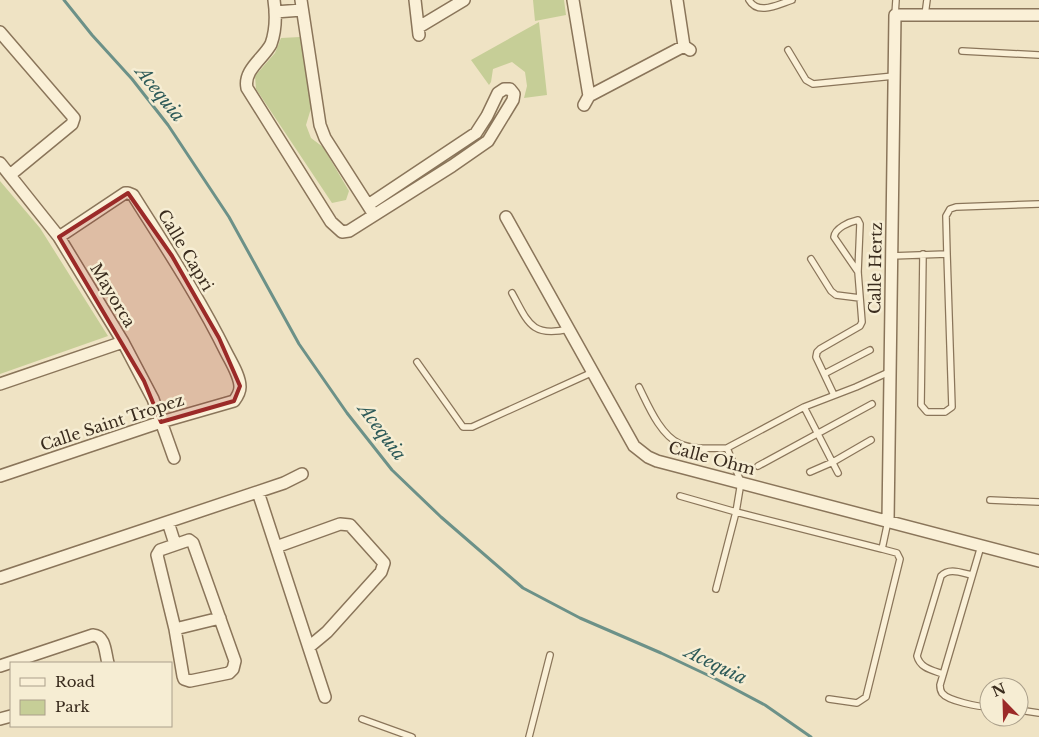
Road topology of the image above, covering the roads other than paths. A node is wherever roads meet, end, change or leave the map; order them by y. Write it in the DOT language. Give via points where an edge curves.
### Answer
graph roads {
  1 [pos="274,0"];
  2 [pos="415,0"];
  3 [pos="464,0"];
  4 [pos="573,0"];
  5 [pos="677,0"];
  6 [pos="750,0"];
  7 [pos="792,0"];
  8 [pos="896,0"];
  9 [pos="927,0"];
  10 [pos="302,5"];
  11 [pos="275,12"];
  12 [pos="925,15"];
  13 [pos="1039,15"];
  14 [pos="895,16"];
  15 [pos="0,32"];
  16 [pos="788,50"];
  17 [pos="962,51"];
  18 [pos="1039,55"];
  19 [pos="894,76"];
  20 [pos="444,155"];
  21 [pos="0,163"];
  22 [pos="452,166"];
  23 [pos="10,175"];
  24 [pos="1039,204"];
  25 [pos="371,210"];
  26 [pos="506,217"];
  27 [pos="59,237"];
  28 [pos="923,254"];
  29 [pos="947,254"];
  30 [pos="891,256"];
  31 [pos="811,259"];
  32 [pos="858,272"];
  33 [pos="512,292"];
  34 [pos="860,298"];
  35 [pos="569,329"];
  36 [pos="123,342"];
  37 [pos="870,350"];
  38 [pos="418,362"];
  39 [pos="592,372"];
  40 [pos="889,372"];
  41 [pos="824,374"];
  42 [pos="0,384"];
  43 [pos="639,388"];
  44 [pos="834,395"];
  45 [pos="234,401"];
  46 [pos="872,404"];
  47 [pos="804,407"];
  48 [pos="161,422"];
  49 [pos="818,434"];
  50 [pos="871,440"];
  51 [pos="727,448"];
  52 [pos="174,458"];
  53 [pos="833,462"];
  54 [pos="758,466"];
  55 [pos="810,472"];
  56 [pos="838,473"];
  57 [pos="302,474"];
  58 [pos="0,476"];
  59 [pos="741,482"];
  60 [pos="258,492"];
  61 [pos="680,496"];
  62 [pos="990,500"];
  63 [pos="1039,502"];
  64 [pos="736,512"];
  65 [pos="888,521"];
  66 [pos="168,522"];
  67 [pos="175,544"];
  68 [pos="981,546"];
  69 [pos="276,547"];
  70 [pos="882,549"];
  71 [pos="1039,561"];
  72 [pos="972,575"];
  73 [pos="0,578"];
  74 [pos="716,589"];
  75 [pos="220,618"];
  76 [pos="175,629"];
  77 [pos="309,647"];
  78 [pos="550,655"];
  79 [pos="12,662"];
  80 [pos="108,662"];
  81 [pos="943,674"];
  82 [pos="325,697"];
  83 [pos="829,699"];
  84 [pos="979,705"];
  85 [pos="362,719"];
  86 [pos="412,737"];
  87 [pos="529,737"];
  1 -- 11 [label="street"];
  2 -- 3 [label="street" via="419,31"];
  4 -- 5 [label="street" via="587,100 687,48"];
  6 -- 7 [label="lane" via="762,9"];
  8 -- 14 [label="lane"];
  9 -- 12 [label="lane"];
  10 -- 11 [label="street"];
  10 -- 25 [label="street" via="320,125"];
  11 -- 25 [label="street" via="271,43 250,71 247,88 337,230 349,231"];
  12 -- 13 [label="street"];
  12 -- 14 [label="street"];
  14 -- 19 [label="street, Calle Hertz"];
  15 -- 23 [label="street" via="74,118 72,124"];
  16 -- 19 [label="lane" via="806,80 813,84"];
  17 -- 18 [label="lane"];
  19 -- 30 [label="street, Calle Hertz"];
  20 -- 22 [label="street"];
  20 -- 22 [label="street" via="476,133 498,93 506,88 512,91 513,100 488,141"];
  20 -- 25 [label="street"];
  21 -- 23 [label="street, Mayorca"];
  22 -- 25 [label="street"];
  23 -- 27 [label="street, Mayorca"];
  24 -- 29 [label="lane" via="950,209 946,216"];
  26 -- 35 [label="street, Calle Ohm"];
  27 -- 36 [label="street, Mayorca"];
  27 -- 45 [label="street, Calle Capri" via="124,194 132,195 219,338 240,386"];
  28 -- 29 [label="lane"];
  28 -- 29 [label="lane" via="921,405 927,412 946,412 952,407"];
  28 -- 30 [label="lane"];
  30 -- 40 [label="street, Calle Hertz"];
  31 -- 34 [label="lane" via="836,296"];
  32 -- 32 [label="lane" via="834,237 836,230 858,220"];
  32 -- 34 [label="lane"];
  33 -- 35 [label="lane" via="526,319 535,328 555,332"];
  34 -- 41 [label="lane" via="860,326 816,352"];
  35 -- 39 [label="street, Calle Ohm"];
  36 -- 42 [label="street"];
  36 -- 48 [label="street, Mayorca"];
  37 -- 41 [label="lane"];
  38 -- 39 [label="lane" via="463,427 467,428"];
  39 -- 59 [label="street, Calle Ohm" via="634,446 641,452 657,461"];
  40 -- 44 [label="lane"];
  40 -- 65 [label="street, Calle Hertz"];
  41 -- 44 [label="lane"];
  43 -- 51 [label="lane" via="656,420 680,444"];
  44 -- 47 [label="lane"];
  45 -- 48 [label="street, Calle Saint Tropez"];
  46 -- 49 [label="lane"];
  47 -- 49 [label="lane"];
  47 -- 51 [label="lane"];
  48 -- 52 [label="street, Mayorca"];
  48 -- 58 [label="street, Calle Saint Tropez"];
  49 -- 53 [label="lane"];
  49 -- 54 [label="lane"];
  50 -- 53 [label="lane"];
  51 -- 59 [label="lane"];
  53 -- 55 [label="lane"];
  53 -- 56 [label="lane"];
  57 -- 60 [label="street"];
  59 -- 64 [label="lane"];
  59 -- 65 [label="street, Calle Ohm"];
  60 -- 66 [label="street"];
  60 -- 69 [label="street"];
  61 -- 64 [label="lane"];
  62 -- 63 [label="lane"];
  64 -- 70 [label="lane"];
  64 -- 74 [label="lane"];
  65 -- 68 [label="street, Calle Ohm"];
  65 -- 70 [label="lane"];
  66 -- 67 [label="street"];
  66 -- 73 [label="street"];
  67 -- 75 [label="street" via="189,540 193,543"];
  67 -- 76 [label="street" via="160,550 157,556"];
  68 -- 71 [label="street, Calle Ohm"];
  68 -- 72 [label="lane"];
  69 -- 77 [label="street"];
  69 -- 77 [label="street" via="347,524 384,563 381,572 327,632"];
  70 -- 83 [label="lane" via="897,554 900,559 866,697 857,703"];
  72 -- 81 [label="lane"];
  72 -- 81 [label="lane" via="944,572 922,638 917,656 919,662"];
  75 -- 76 [label="street"];
  75 -- 76 [label="street" via="235,661 229,673 190,681 184,679"];
  77 -- 82 [label="street"];
  78 -- 87 [label="lane"];
  79 -- 80 [label="street" via="93,635 100,636"];
  81 -- 84 [label="lane" via="940,690 945,696"];
  85 -- 86 [label="lane"];
}
